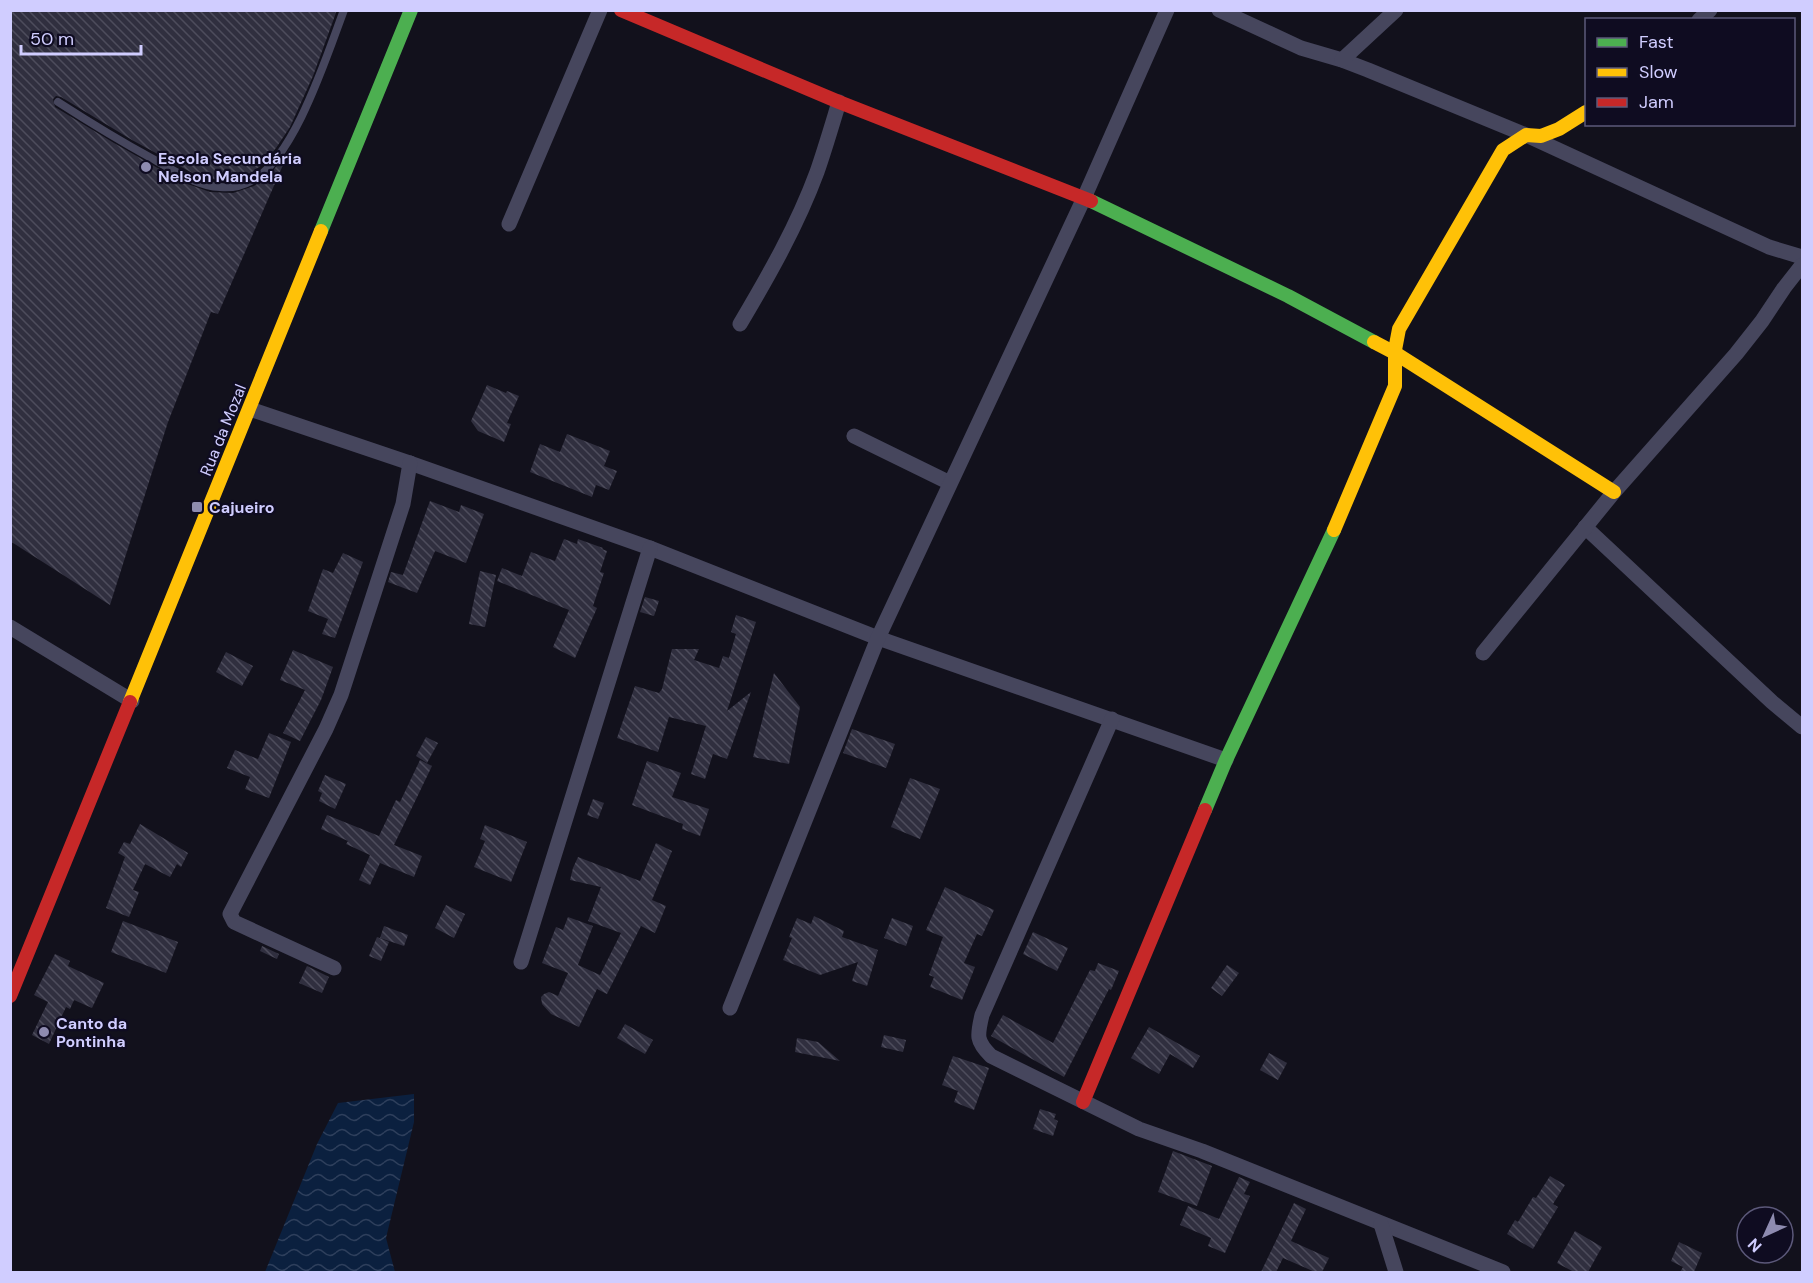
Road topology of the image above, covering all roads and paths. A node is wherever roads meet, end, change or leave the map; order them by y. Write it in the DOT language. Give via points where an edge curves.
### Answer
graph roads {
  1 [pos="344,10"];
  2 [pos="411,10"];
  3 [pos="600,10"];
  4 [pos="621,10"];
  5 [pos="1167,10"];
  6 [pos="1219,10"];
  7 [pos="1396,10"];
  8 [pos="1342,60"];
  9 [pos="58,102"];
  10 [pos="839,102"];
  11 [pos="1585,113"];
  12 [pos="1526,135"];
  13 [pos="1084,198"];
  14 [pos="509,224"];
  15 [pos="1803,256"];
  16 [pos="1803,265"];
  17 [pos="740,324"];
  18 [pos="1395,353"];
  19 [pos="250,409"];
  20 [pos="854,436"];
  21 [pos="411,463"];
  22 [pos="950,483"];
  23 [pos="1614,492"];
  24 [pos="1585,527"];
  25 [pos="650,548"];
  26 [pos="10,627"];
  27 [pos="878,638"];
  28 [pos="1483,653"];
  29 [pos="132,701"];
  30 [pos="1112,719"];
  31 [pos="1803,727"];
  32 [pos="1226,760"];
  33 [pos="521,962"];
  34 [pos="334,968"];
  35 [pos="10,996"];
  36 [pos="730,1008"];
  37 [pos="1083,1102"];
  38 [pos="1381,1224"];
  39 [pos="1396,1272"];
  40 [pos="1503,1272"];
  1 -- 9 [label="lane" via="297,128 272,165 252,181 238,186 218,187 188,179"];
  2 -- 19 [label="street, Rua da Mozal"];
  3 -- 14 [label="street"];
  4 -- 10 [label="street"];
  5 -- 13 [label="street"];
  6 -- 8 [label="street" via="1301,48"];
  7 -- 8 [label="street"];
  8 -- 12 [label="street"];
  10 -- 13 [label="street"];
  10 -- 17 [label="street" via="800,212 778,260"];
  11 -- 12 [label="street" via="1541,136"];
  12 -- 15 [label="street" via="1769,247"];
  12 -- 18 [label="street" via="1503,150 1399,329"];
  13 -- 18 [label="street" via="1288,296"];
  13 -- 22 [label="street"];
  16 -- 23 [label="street" via="1736,354"];
  18 -- 23 [label="street"];
  18 -- 32 [label="street" via="1395,386 1321,562"];
  19 -- 21 [label="street"];
  19 -- 29 [label="street, Rua da Mozal"];
  20 -- 22 [label="street"];
  21 -- 25 [label="street"];
  21 -- 34 [label="street" via="403,504 341,695 230,914 234,922"];
  22 -- 27 [label="street"];
  23 -- 24 [label="street"];
  24 -- 28 [label="street"];
  24 -- 31 [label="street"];
  25 -- 27 [label="street"];
  25 -- 33 [label="street"];
  26 -- 29 [label="street"];
  27 -- 30 [label="street"];
  27 -- 36 [label="street"];
  29 -- 35 [label="street, Rua da Mozal"];
  30 -- 32 [label="street"];
  30 -- 37 [label="street" via="982,1015 978,1032 981,1046 991,1056"];
  32 -- 37 [label="street"];
  37 -- 38 [label="street" via="1139,1129"];
  38 -- 39 [label="street"];
  38 -- 40 [label="street"];
}
